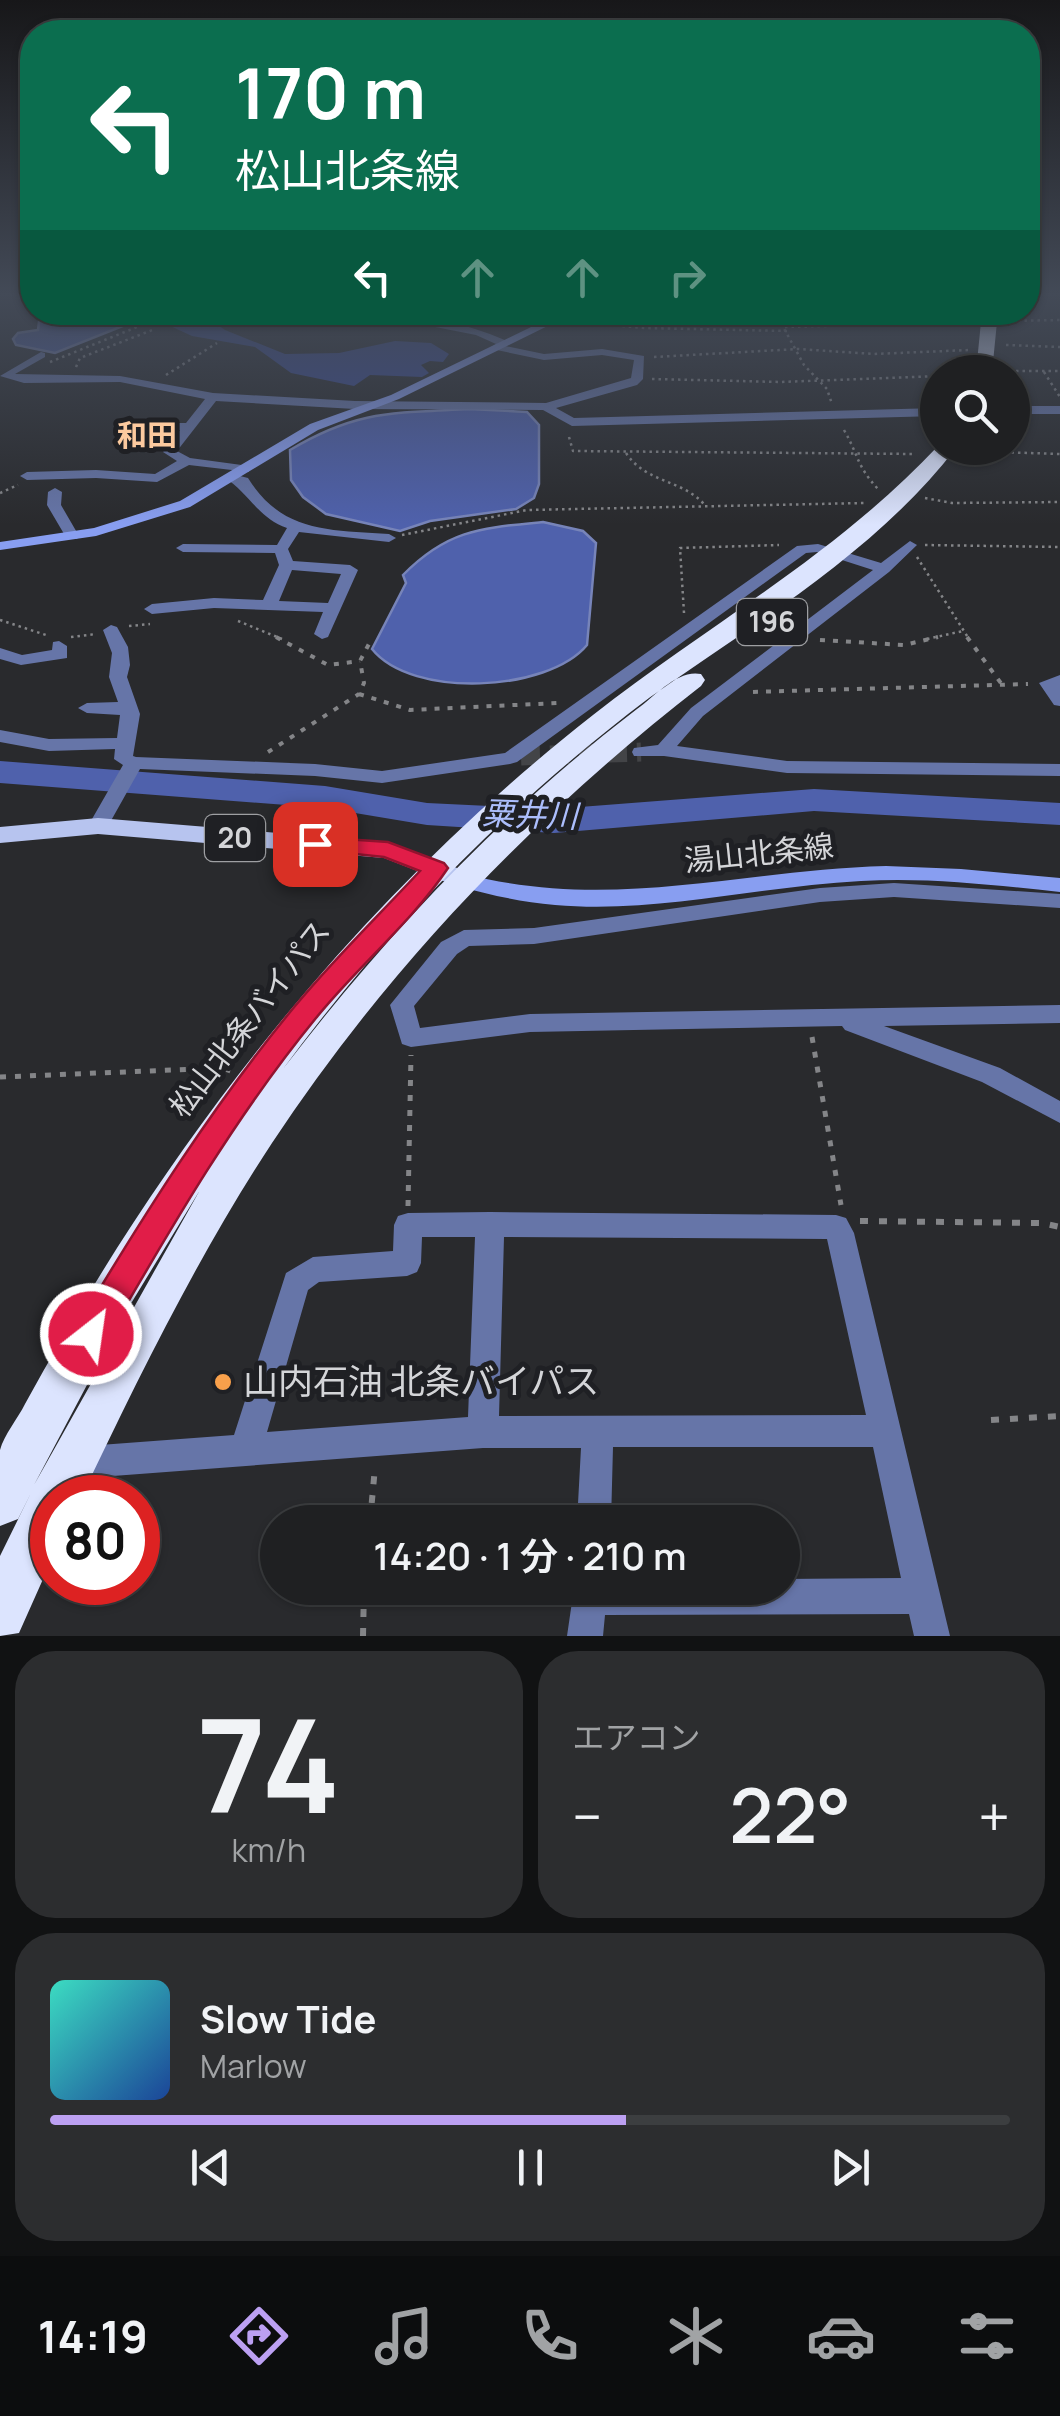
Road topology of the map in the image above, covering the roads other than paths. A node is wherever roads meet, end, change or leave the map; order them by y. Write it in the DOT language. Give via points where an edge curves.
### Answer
graph roads {
  1 [pos="8,372"];
  2 [pos="443,372"];
  3 [pos="638,372"];
  4 [pos="213,397"];
  5 [pos="376,405"];
  6 [pos="546,407"];
  7 [pos="1030,410"];
  8 [pos="1060,410"];
  9 [pos="920,412"];
  10 [pos="157,422"];
  11 [pos="189,424"];
  12 [pos="144,439"];
  13 [pos="187,460"];
  14 [pos="940,465"];
  15 [pos="238,474"];
  16 [pos="27,476"];
  17 [pos="55,492"];
  18 [pos="905,501"];
  19 [pos="294,527"];
  20 [pos="72,536"];
  21 [pos="389,538"];
  22 [pos="910,544"];
  23 [pos="0,546"];
  24 [pos="183,548"];
  25 [pos="845,556"];
  26 [pos="284,557"];
  27 [pos="884,569"];
  28 [pos="269,605"];
  29 [pos="333,608"];
  30 [pos="159,610"];
  31 [pos="111,630"];
  32 [pos="317,630"];
  33 [pos="59,646"];
  34 [pos="0,654"];
  35 [pos="1054,681"];
  36 [pos="1060,701"];
  37 [pos="87,708"];
  38 [pos="131,714"];
  39 [pos="0,736"];
  40 [pos="125,743"];
  41 [pos="664,750"];
  42 [pos="641,752"];
  43 [pos="133,765"];
  44 [pos="533,767"];
  45 [pos="1060,770"];
  46 [pos="98,826"];
  47 [pos="0,835"];
  48 [pos="451,875"];
  49 [pos="1060,885"];
  50 [pos="1060,901"];
  51 [pos="447,929"];
  52 [pos="1060,1014"];
  53 [pos="842,1019"];
  54 [pos="1060,1113"];
  55 [pos="490,1224"];
  56 [pos="885,1431"];
  57 [pos="482,1432"];
  58 [pos="598,1432"];
  59 [pos="246,1448"];
  60 [pos="67,1475"];
  61 [pos="120,1475"];
  62 [pos="0,1500"];
  63 [pos="595,1505"];
  64 [pos="30,1551"];
  65 [pos="800,1595"];
  66 [pos="923,1596"];
  67 [pos="589,1605"];
  68 [pos="0,1614"];
  69 [pos="585,1636"];
  70 [pos="932,1636"];
  1 -- 4 [label="street" via="24,380 120,379"];
  2 -- 5 [label="street"];
  3 -- 6 [label="street" via="614,391"];
  4 -- 5 [label="street"];
  4 -- 11 [label="street"];
  5 -- 6 [label="street"];
  5 -- 15 [label="street" via="314,426"];
  6 -- 9 [label="street" via="572,422"];
  7 -- 8 [label="street"];
  10 -- 11 [label="street"];
  11 -- 12 [label="street" via="157,426"];
  11 -- 13 [label="street" via="168,452"];
  13 -- 15 [label="street"];
  13 -- 16 [label="street" via="158,478"];
  14 -- 18 [label="highway, 松山北条バイパス / 196"];
  15 -- 19 [label="street" via="248,496 270,517"];
  15 -- 20 [label="street" via="158,514"];
  17 -- 20 [label="street" via="54,505"];
  18 -- 25 [label="highway, 松山北条バイパス / 196"];
  18 -- 25 [label="highway, 松山北条バイパス / 196"];
  19 -- 21 [label="street"];
  19 -- 26 [label="street"];
  20 -- 23 [label="street"];
  22 -- 27 [label="street"];
  24 -- 26 [label="street"];
  25 -- 27 [label="street"];
  25 -- 44 [label="highway, 松山北条バイパス / 196" via="663,702"];
  25 -- 44 [label="street" via="809,546 575,710"];
  26 -- 28 [label="street"];
  26 -- 29 [label="street" via="350,570"];
  27 -- 41 [label="street" via="697,712"];
  28 -- 29 [label="street"];
  28 -- 30 [label="street"];
  29 -- 32 [label="street"];
  31 -- 38 [label="street" via="120,646 118,678"];
  33 -- 34 [label="street" via="61,654 33,659"];
  35 -- 36 [label="street"];
  37 -- 38 [label="street" via="120,707"];
  38 -- 40 [label="street"];
  39 -- 40 [label="street" via="49,746"];
  40 -- 43 [label="street" via="123,759"];
  41 -- 42 [label="street"];
  41 -- 45 [label="street" via="787,768"];
  43 -- 44 [label="street" via="382,777"];
  43 -- 46 [label="street"];
  44 -- 48 [label="highway, 松山北条バイパス / 196"];
  46 -- 47 [label="main road, 20"];
  46 -- 48 [label="main road, 20" via="388,850"];
  48 -- 49 [label="street, 湯山北条線" via="500,894 568,898 862,874"];
  48 -- 51 [label="highway, 松山北条バイパス / 196"];
  48 -- 62 [label="highway, 松山北条バイパス / 196" via="306,1011 255,1078 163,1212"];
  50 -- 51 [label="street" via="894,890 534,936"];
  51 -- 53 [label="street" via="449,948 402,1005 411,1038 530,1023"];
  51 -- 60 [label="highway, 松山北条バイパス / 196" via="344,1020 274,1108 204,1218"];
  52 -- 53 [label="street"];
  53 -- 54 [label="street" via="991,1075"];
  55 -- 56 [label="street" via="836,1226"];
  55 -- 57 [label="street"];
  55 -- 59 [label="street" via="408,1225 408,1262 313,1270 296,1282"];
  56 -- 58 [label="street"];
  56 -- 66 [label="street"];
  57 -- 58 [label="street"];
  57 -- 59 [label="street"];
  58 -- 63 [label="street"];
  59 -- 61 [label="street"];
  64 -- 68 [label="highway, 松山北条バイパス / 196"];
  65 -- 66 [label="street"];
  66 -- 70 [label="street"];
  67 -- 69 [label="street"];
}
